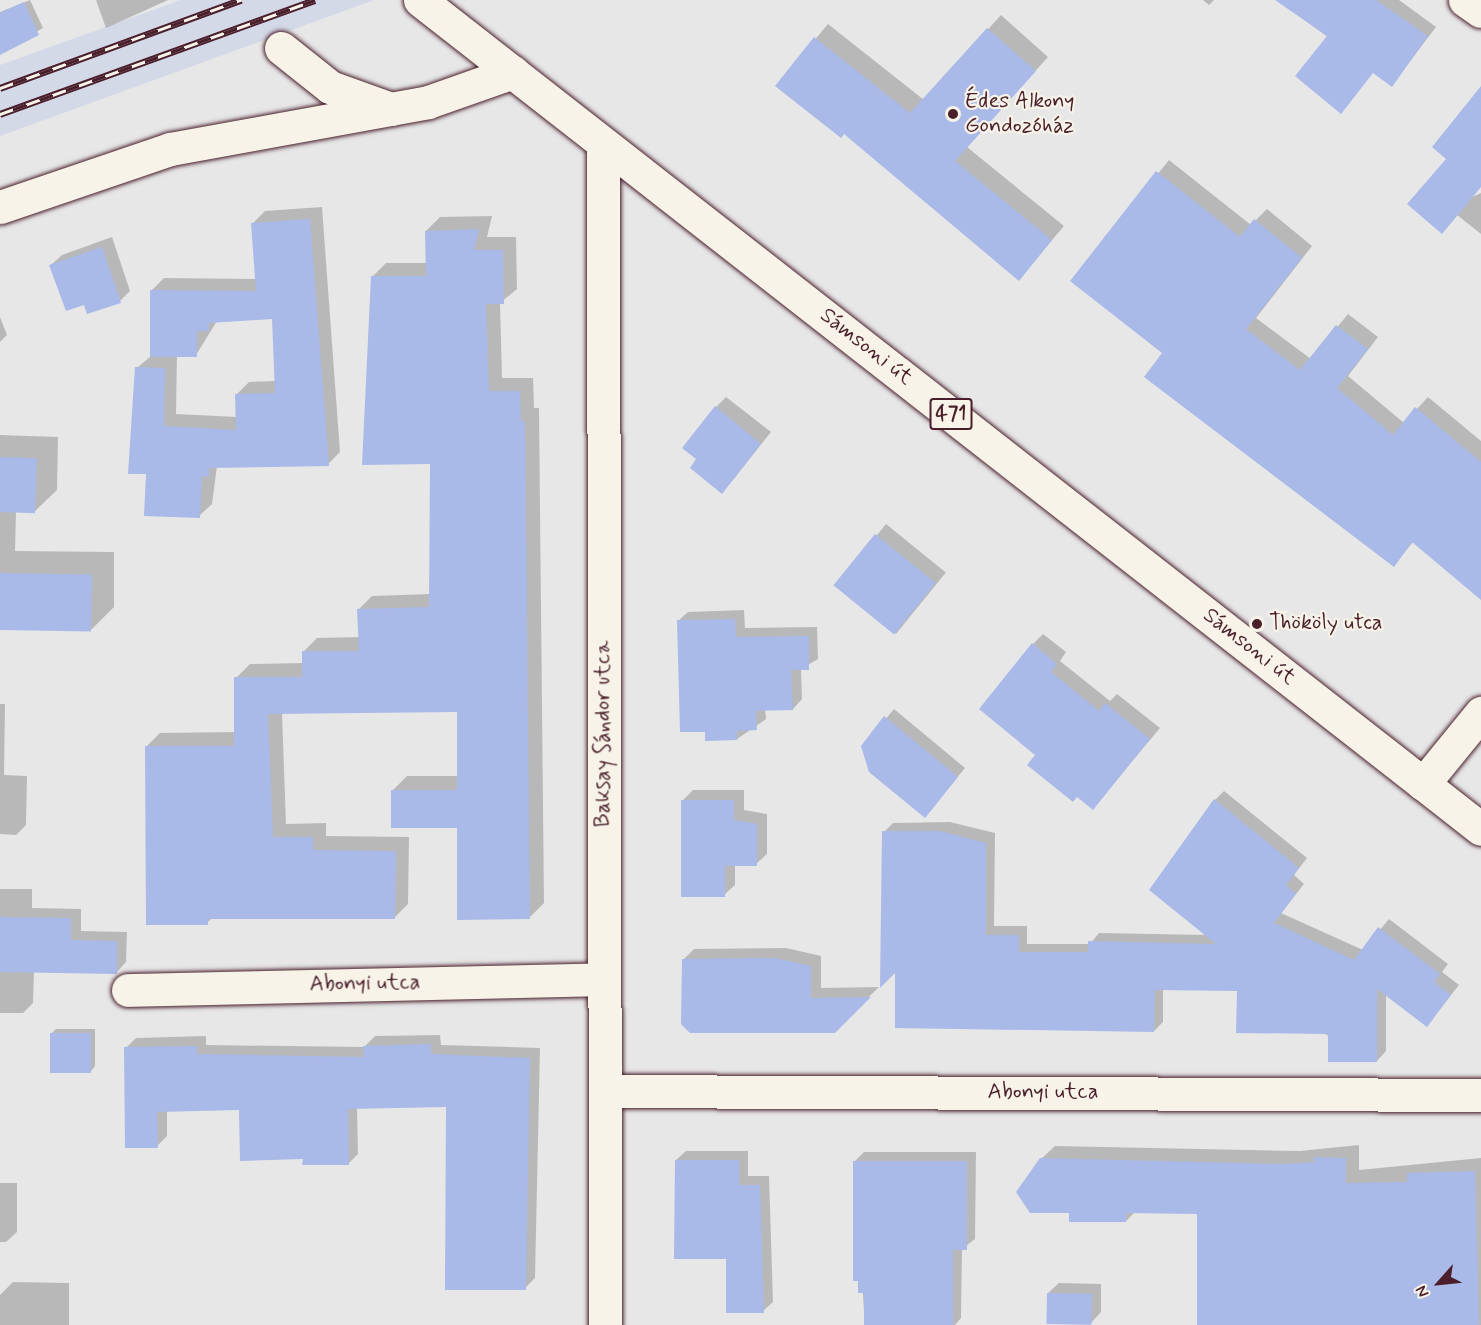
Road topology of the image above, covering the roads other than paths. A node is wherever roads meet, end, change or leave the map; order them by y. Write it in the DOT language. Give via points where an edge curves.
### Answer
graph roads {
  1 [pos="420,0"];
  2 [pos="1465,0"];
  3 [pos="1481,11"];
  4 [pos="281,48"];
  5 [pos="513,72"];
  6 [pos="393,110"];
  7 [pos="603,144"];
  8 [pos="0,207"];
  9 [pos="1481,713"];
  10 [pos="1423,784"];
  11 [pos="1481,829"];
  12 [pos="602,979"];
  13 [pos="128,990"];
  14 [pos="605,1091"];
  15 [pos="1481,1095"];
  16 [pos="605,1325"];
  1 -- 5 [label="street, Sámsoni út / 471"];
  2 -- 3 [label="street"];
  4 -- 6 [label="street" via="330,87"];
  5 -- 6 [label="street"];
  5 -- 7 [label="street, Sámsoni út / 471"];
  6 -- 8 [label="street" via="170,149"];
  7 -- 10 [label="street, Sámsoni út / 471"];
  7 -- 12 [label="street, Baksay Sándor utca"];
  9 -- 10 [label="street"];
  10 -- 11 [label="street, Sámsoni út / 471"];
  12 -- 13 [label="street, Abonyi utca"];
  12 -- 14 [label="street, Baksay Sándor utca"];
  14 -- 15 [label="street, Abonyi utca"];
  14 -- 16 [label="street, Baksay Sándor utca"];
}
